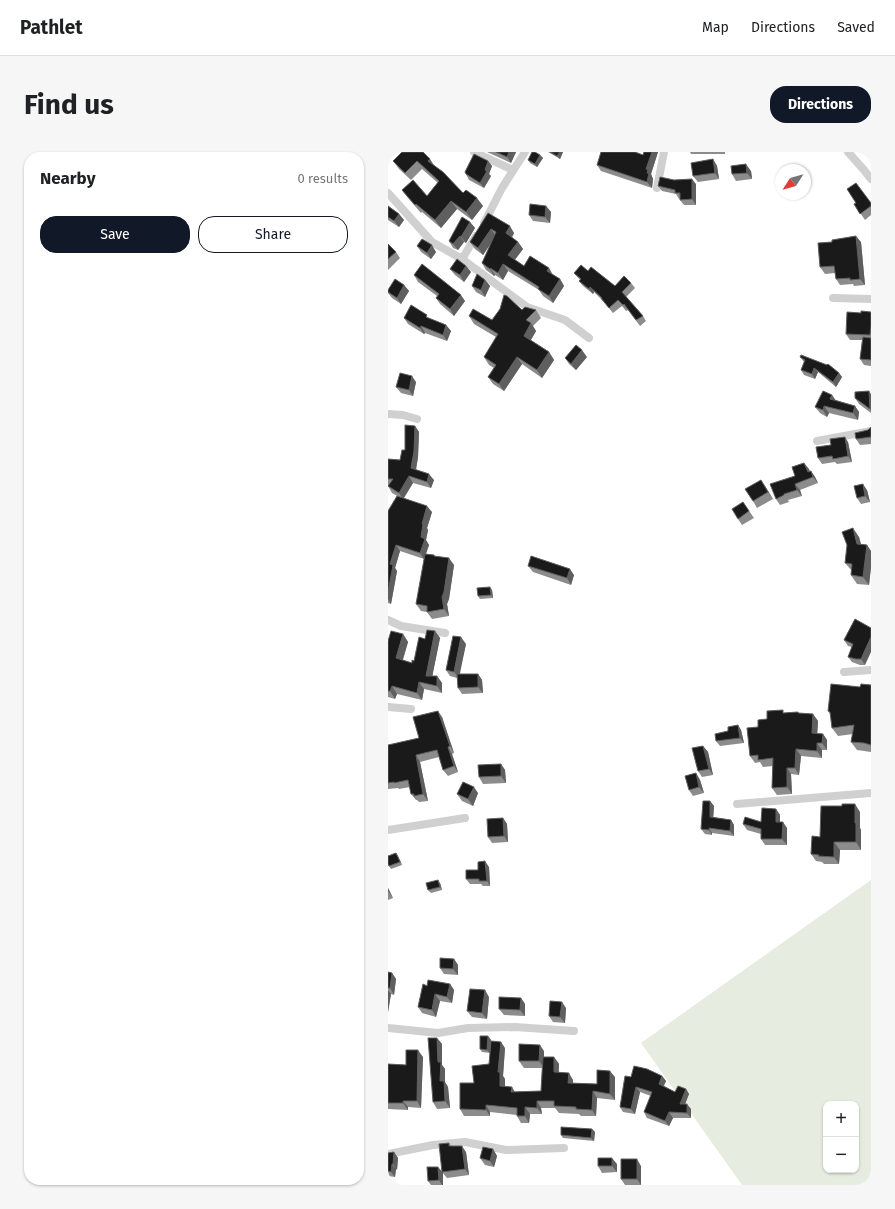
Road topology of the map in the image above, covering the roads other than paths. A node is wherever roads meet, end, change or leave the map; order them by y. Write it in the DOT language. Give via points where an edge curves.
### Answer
graph roads {
  1 [pos="474,152"];
  2 [pos="525,152"];
  3 [pos="664,152"];
  4 [pos="848,152"];
  5 [pos="513,170"];
  6 [pos="871,180"];
  7 [pos="657,188"];
  8 [pos="388,193"];
  9 [pos="462,260"];
  10 [pos="833,298"];
  11 [pos="871,299"];
  12 [pos="589,338"];
  13 [pos="388,414"];
  14 [pos="417,419"];
  15 [pos="871,431"];
  16 [pos="817,441"];
  17 [pos="388,620"];
  18 [pos="445,633"];
  19 [pos="871,670"];
  20 [pos="844,672"];
  21 [pos="388,707"];
  22 [pos="411,709"];
  23 [pos="871,793"];
  24 [pos="737,804"];
  25 [pos="465,818"];
  26 [pos="388,830"];
  27 [pos="388,1028"];
  28 [pos="574,1031"];
  29 [pos="564,1148"];
  30 [pos="388,1154"];
  1 -- 5 [label="street"];
  2 -- 5 [label="street"];
  3 -- 7 [label="street"];
  4 -- 6 [label="street"];
  5 -- 9 [label="street"];
  8 -- 9 [label="street" via="432,242"];
  9 -- 12 [label="street" via="528,307 565,320"];
  10 -- 11 [label="street"];
  13 -- 14 [label="street"];
  15 -- 16 [label="street"];
  17 -- 18 [label="street" via="401,626"];
  19 -- 20 [label="street"];
  21 -- 22 [label="street"];
  23 -- 24 [label="street"];
  25 -- 26 [label="street"];
  27 -- 28 [label="street" via="438,1033 468,1028 507,1027"];
  29 -- 30 [label="street" via="506,1150 465,1142"];
}
